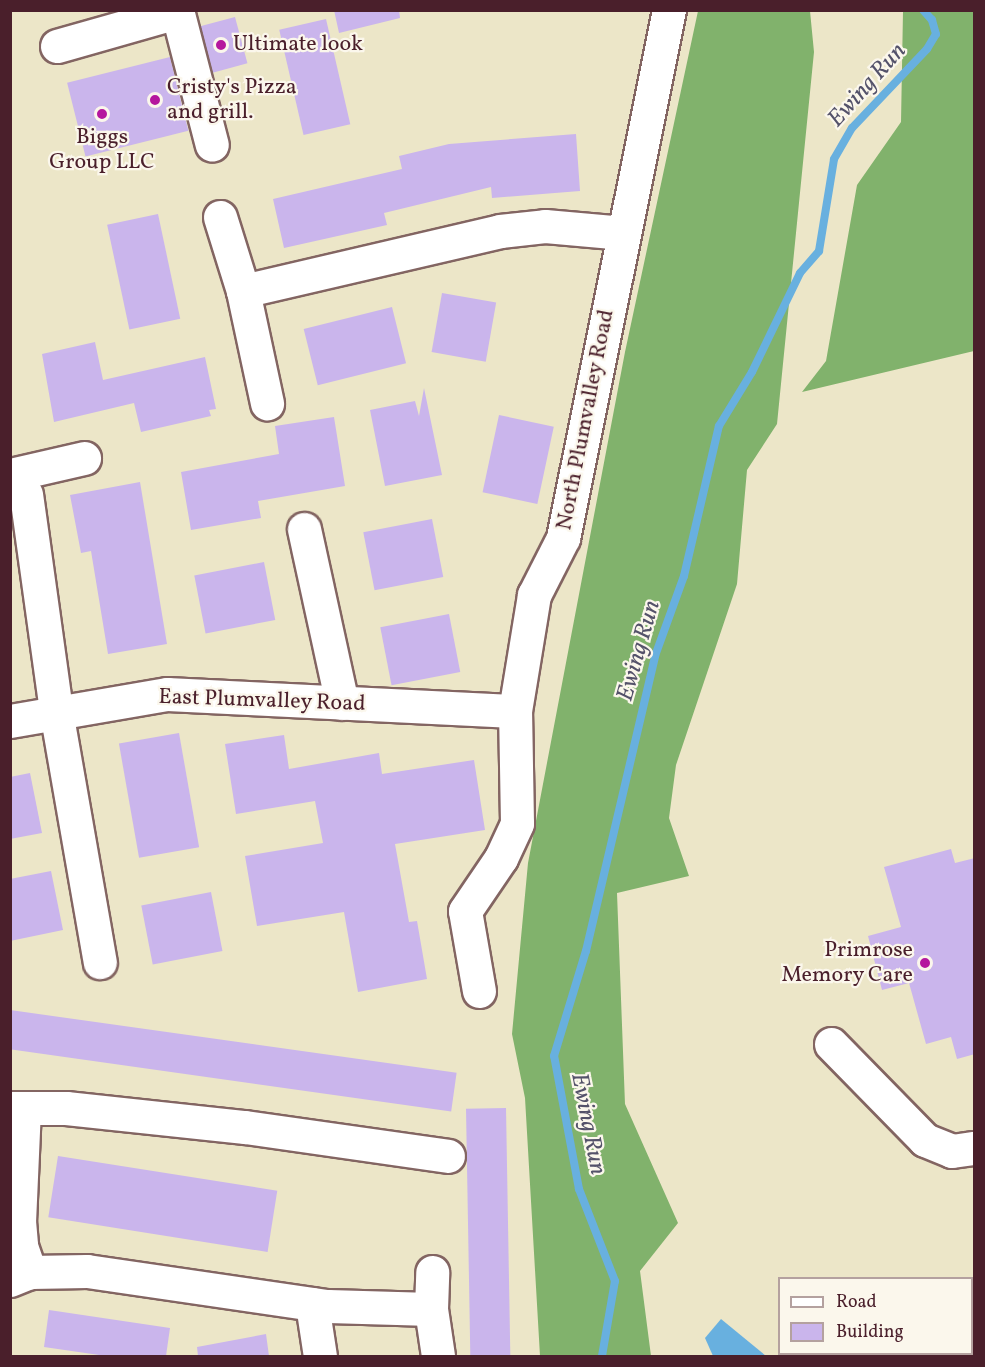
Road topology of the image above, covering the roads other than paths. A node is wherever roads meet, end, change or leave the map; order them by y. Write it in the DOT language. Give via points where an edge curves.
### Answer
graph roads {
  1 [pos="669,10"];
  2 [pos="177,11"];
  3 [pos="57,46"];
  4 [pos="212,145"];
  5 [pos="220,217"];
  6 [pos="624,233"];
  7 [pos="243,291"];
  8 [pos="267,403"];
  9 [pos="84,458"];
  10 [pos="18,485"];
  11 [pos="304,529"];
  12 [pos="342,703"];
  13 [pos="56,711"];
  14 [pos="515,711"];
  15 [pos="10,721"];
  16 [pos="100,962"];
  17 [pos="479,991"];
  18 [pos="831,1044"];
  19 [pos="17,1108"];
  20 [pos="975,1148"];
  21 [pos="448,1156"];
  22 [pos="432,1272"];
  23 [pos="20,1276"];
  24 [pos="312,1304"];
  25 [pos="431,1309"];
  26 [pos="320,1356"];
  27 [pos="438,1356"];
  1 -- 6 [label="lane, North Plumvalley Road"];
  2 -- 3 [label="lane"];
  2 -- 4 [label="lane"];
  5 -- 7 [label="lane"];
  6 -- 7 [label="lane" via="545,226 500,231"];
  6 -- 14 [label="lane, North Plumvalley Road" via="563,538 534,595"];
  7 -- 8 [label="lane"];
  9 -- 10 [label="lane"];
  10 -- 13 [label="lane"];
  11 -- 12 [label="lane"];
  12 -- 13 [label="lane, East Plumvalley Road" via="167,694"];
  12 -- 14 [label="lane, East Plumvalley Road"];
  13 -- 15 [label="lane, East Plumvalley Road"];
  13 -- 16 [label="lane"];
  14 -- 17 [label="lane, North Plumvalley Road" via="517,823 501,858 465,911"];
  18 -- 20 [label="lane" via="926,1140 952,1151"];
  19 -- 21 [label="lane" via="245,1127"];
  19 -- 23 [label="lane"];
  22 -- 25 [label="lane"];
  23 -- 24 [label="lane" via="87,1271"];
  24 -- 25 [label="lane"];
  24 -- 26 [label="lane"];
  25 -- 27 [label="lane"];
}
